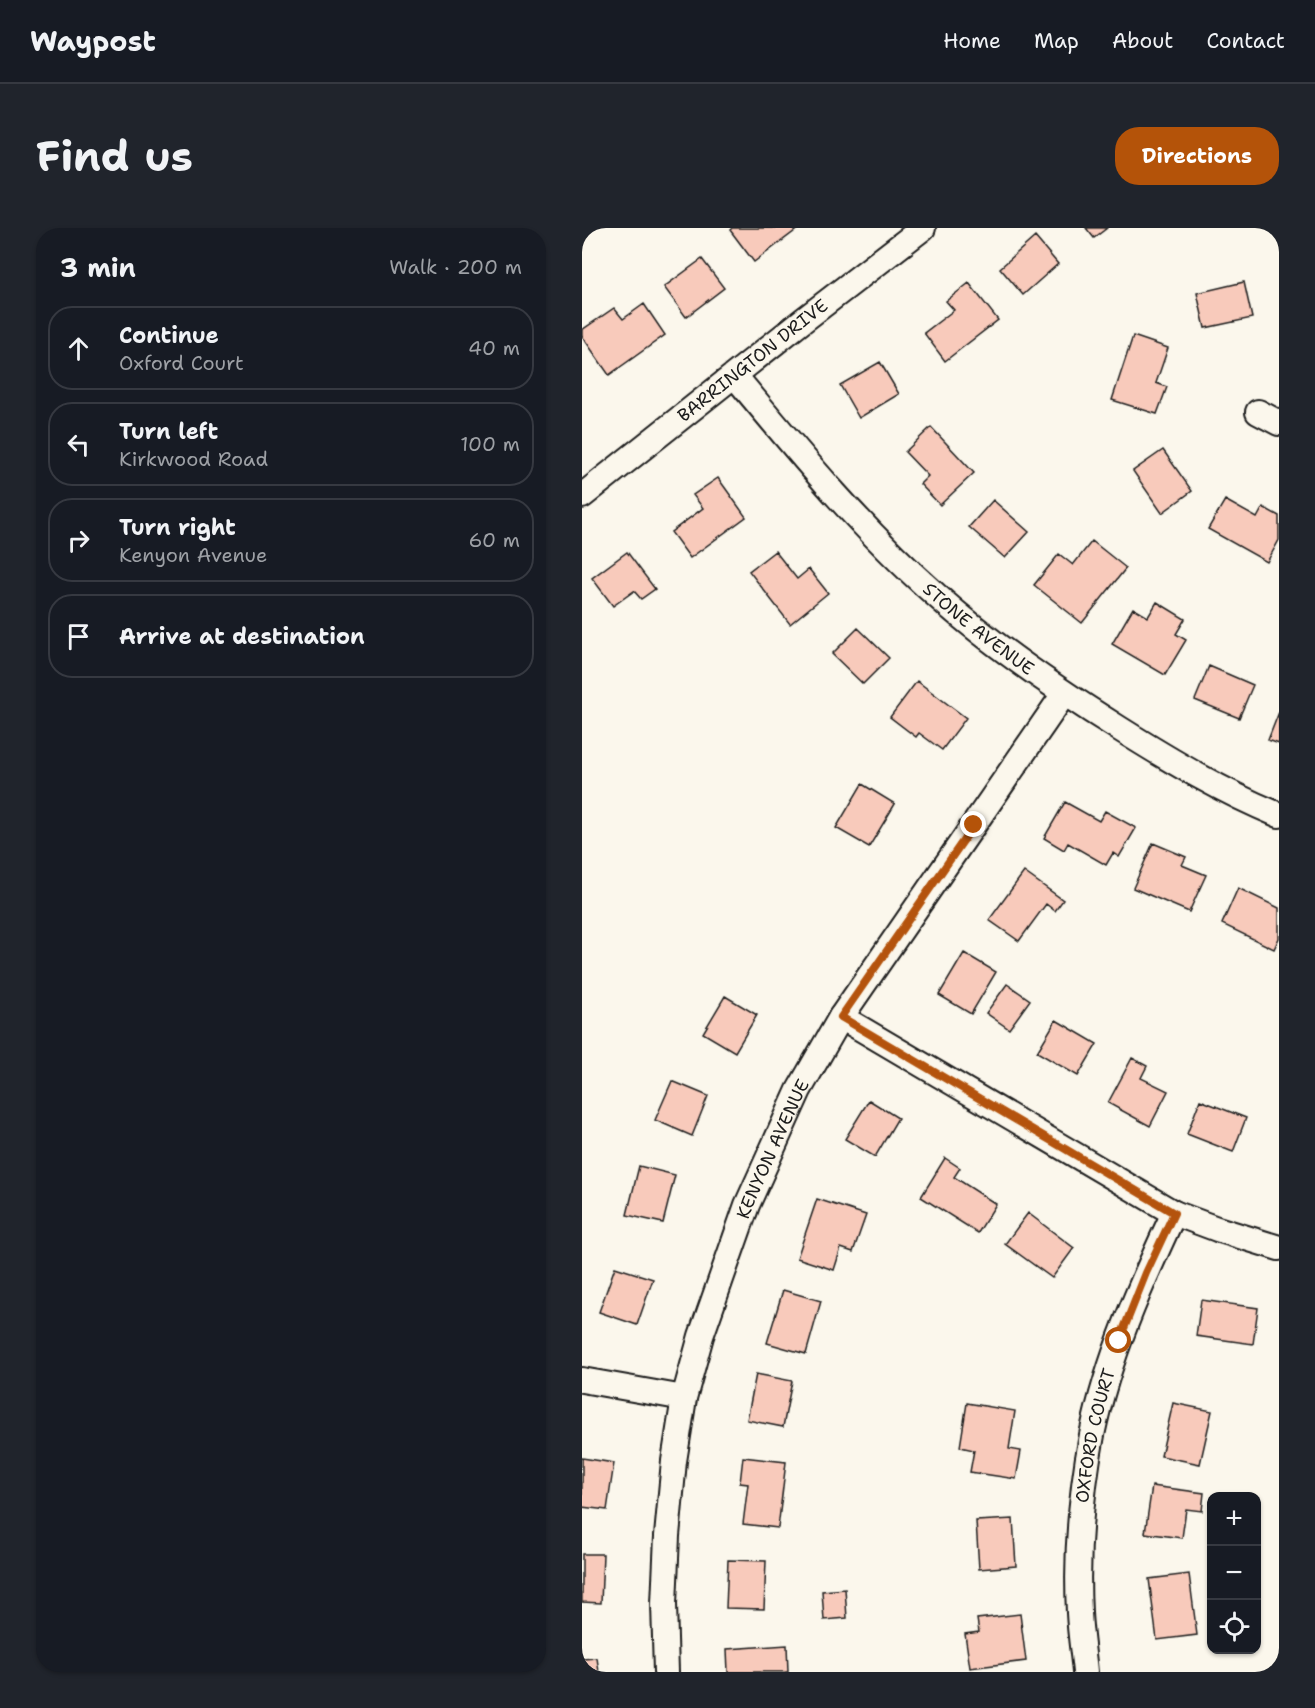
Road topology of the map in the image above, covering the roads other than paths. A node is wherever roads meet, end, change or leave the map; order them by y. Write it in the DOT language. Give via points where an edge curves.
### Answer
graph roads {
  1 [pos="923,228"];
  2 [pos="735,376"];
  3 [pos="582,496"];
  4 [pos="1064,694"];
  5 [pos="1279,815"];
  6 [pos="841,1017"];
  7 [pos="1174,1213"];
  8 [pos="1279,1248"];
  9 [pos="582,1380"];
  10 [pos="684,1398"];
  11 [pos="666,1672"];
  12 [pos="1085,1672"];
  1 -- 2 [label="street, BARRINGTON DRIVE"];
  2 -- 3 [label="street, BARRINGTON DRIVE"];
  2 -- 4 [label="street, STONE AVENUE" via="836,494 936,596"];
  4 -- 5 [label="street, STONE AVENUE" via="1212,783"];
  4 -- 6 [label="street, KENYON AVENUE"];
  6 -- 7 [label="street"];
  6 -- 10 [label="street, KENYON AVENUE" via="799,1090 747,1205 700,1336"];
  7 -- 8 [label="street"];
  7 -- 12 [label="street, OXFORD COURT" via="1119,1341 1093,1433 1079,1565"];
  9 -- 10 [label="street"];
  10 -- 11 [label="street, KENYON AVENUE" via="667,1536"];
}
